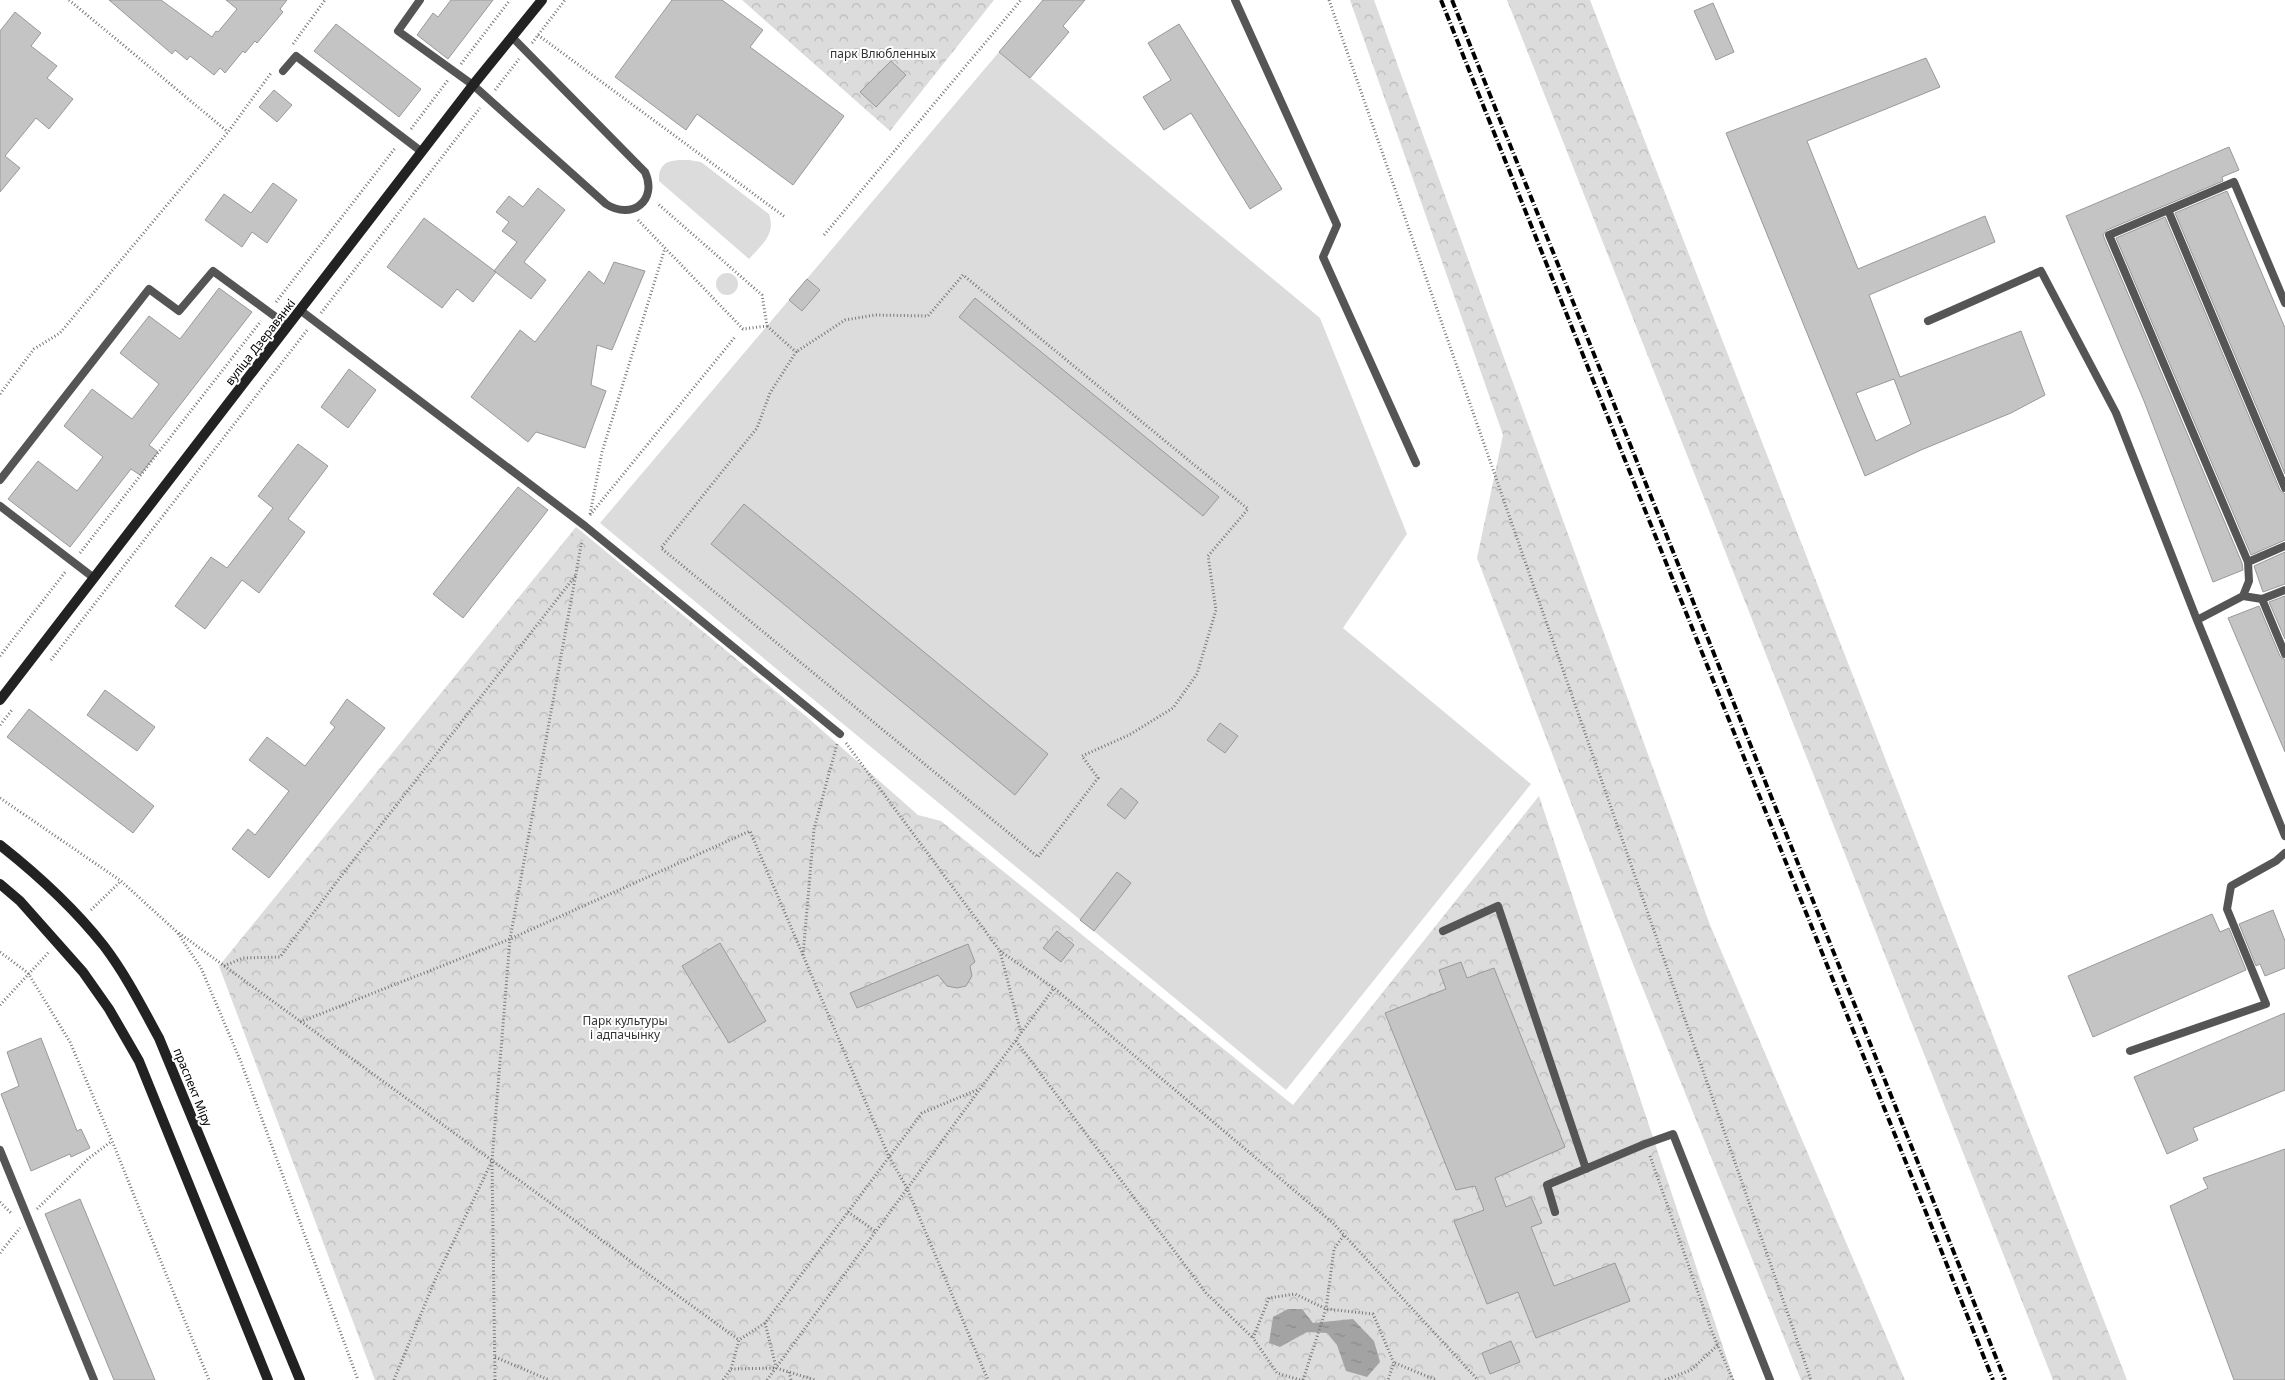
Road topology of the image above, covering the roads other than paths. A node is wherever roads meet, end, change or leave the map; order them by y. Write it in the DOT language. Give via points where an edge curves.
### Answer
graph roads {
  1 [pos="420,0"];
  2 [pos="542,0"];
  3 [pos="1235,0"];
  4 [pos="512,37"];
  5 [pos="283,71"];
  6 [pos="474,85"];
  7 [pos="422,152"];
  8 [pos="2168,210"];
  9 [pos="2285,304"];
  10 [pos="300,310"];
  11 [pos="1928,321"];
  12 [pos="288,326"];
  13 [pos="1416,463"];
  14 [pos="0,480"];
  15 [pos="2285,488"];
  16 [pos="0,506"];
  17 [pos="2285,546"];
  18 [pos="2248,562"];
  19 [pos="94,578"];
  20 [pos="2285,590"];
  21 [pos="2244,596"];
  22 [pos="2262,599"];
  23 [pos="2197,620"];
  24 [pos="2285,654"];
  25 [pos="0,700"];
  26 [pos="840,734"];
  27 [pos="2285,836"];
  28 [pos="0,845"];
  29 [pos="2285,853"];
  30 [pos="0,884"];
  31 [pos="1443,931"];
  32 [pos="2130,1051"];
  33 [pos="0,1150"];
  34 [pos="1586,1169"];
  35 [pos="1555,1212"];
  36 [pos="94,1380"];
  37 [pos="268,1380"];
  38 [pos="300,1380"];
  39 [pos="1770,1380"];
  1 -- 6 [label="lane" via="398,31"];
  2 -- 4 [label="main road, вуліца Дзеравянкі"];
  3 -- 13 [label="lane" via="1337,225 1323,257"];
  4 -- 6 [label="main road, вуліца Дзеравянкі"];
  4 -- 6 [label="lane" via="645,172 649,179 648,195 643,202 621,211 606,204"];
  5 -- 7 [label="lane" via="296,56"];
  6 -- 7 [label="main road, вуліца Дзеравянкі"];
  7 -- 10 [label="main road, вуліца Дзеравянкі"];
  8 -- 9 [label="lane" via="2234,182"];
  8 -- 15 [label="lane"];
  8 -- 18 [label="lane" via="2109,234"];
  10 -- 12 [label="main road, вуліца Дзеравянкі"];
  10 -- 26 [label="lane" via="585,526"];
  11 -- 23 [label="lane" via="2041,271 2116,413"];
  12 -- 14 [label="lane" via="213,270 179,311 149,289"];
  12 -- 19 [label="main road, вуліца Дзеравянкі"];
  16 -- 19 [label="lane"];
  17 -- 18 [label="lane"];
  18 -- 21 [label="lane" via="2249,581"];
  19 -- 25 [label="main road, вуліца Дзеравянкі"];
  20 -- 22 [label="lane"];
  21 -- 22 [label="lane"];
  21 -- 23 [label="lane"];
  22 -- 24 [label="lane"];
  23 -- 27 [label="lane"];
  28 -- 38 [label="main road, праспект Міру" via="40,877 104,947 155,1030"];
  29 -- 32 [label="lane" via="2231,886 2227,909 2266,1004"];
  30 -- 37 [label="main road" via="20,901 84,972 139,1061"];
  31 -- 34 [label="lane" via="1498,906"];
  33 -- 36 [label="lane"];
  34 -- 35 [label="lane" via="1547,1185"];
  34 -- 39 [label="lane" via="1673,1134"];
}
